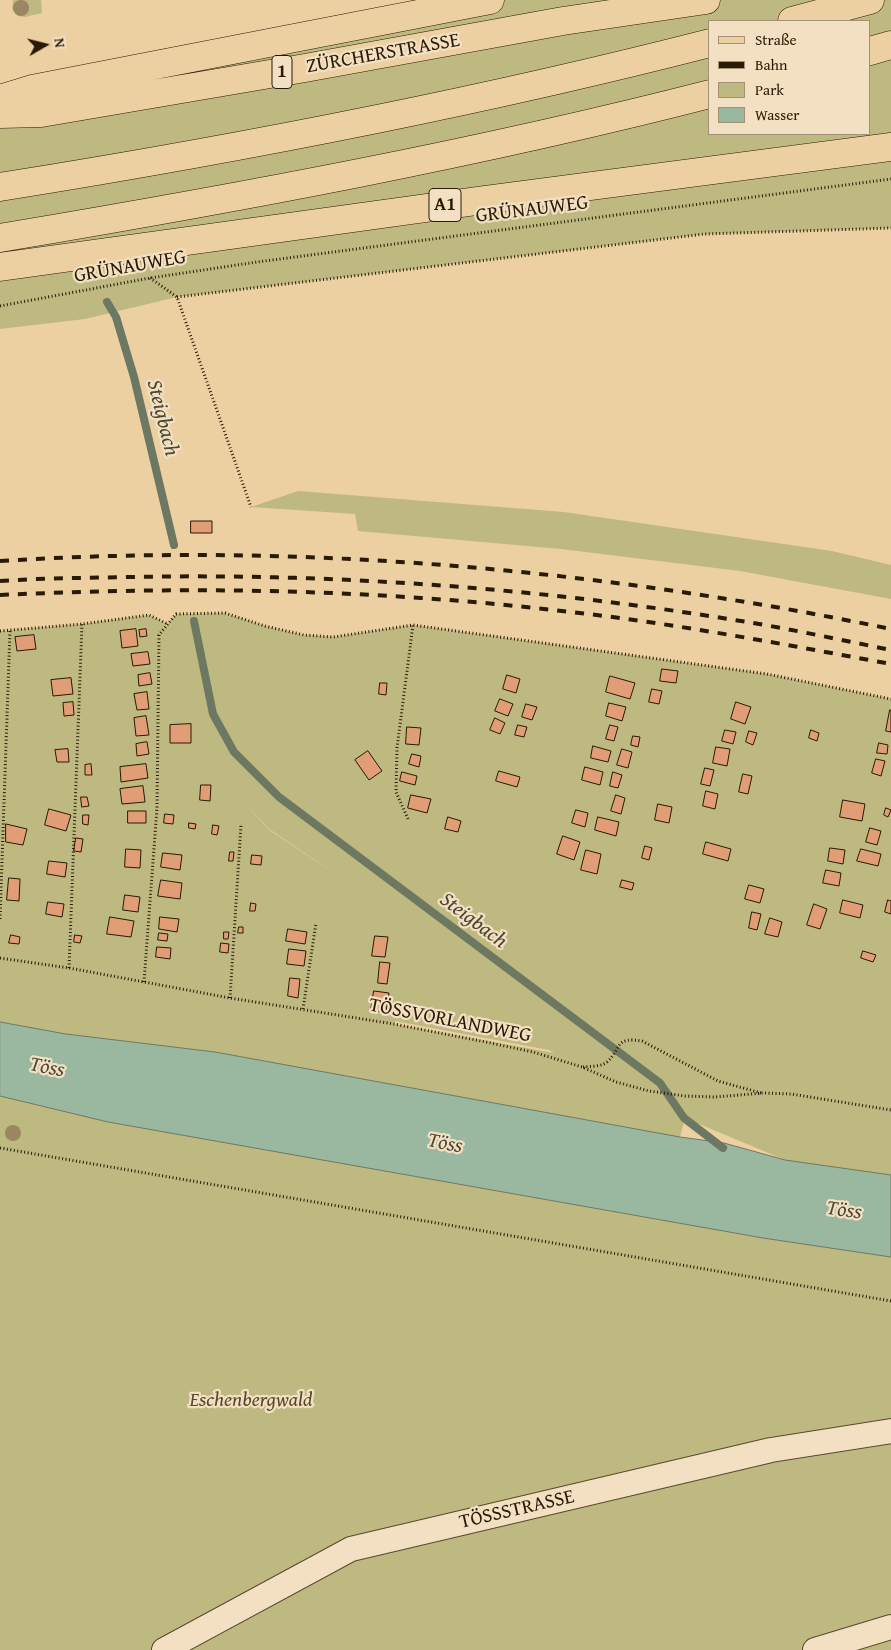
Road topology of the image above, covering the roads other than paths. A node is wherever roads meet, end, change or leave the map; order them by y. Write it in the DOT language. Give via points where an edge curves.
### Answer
graph roads {
  1 [pos="490,0"];
  2 [pos="706,0"];
  3 [pos="870,0"];
  4 [pos="796,20"];
  5 [pos="708,43"];
  6 [pos="891,45"];
  7 [pos="871,51"];
  8 [pos="708,94"];
  9 [pos="0,99"];
  10 [pos="0,114"];
  11 [pos="891,147"];
  12 [pos="0,186"];
  13 [pos="0,238"];
  14 [pos="0,267"];
  15 [pos="891,1431"];
  16 [pos="891,1626"];
  17 [pos="164,1650"];
  18 [pos="815,1650"];
  1 -- 9 [label="main road, ZÜRCHERSTRASSE / 1" via="32,88"];
  2 -- 10 [label="main road, ZÜRCHERSTRASSE / 1" via="564,21 50,111"];
  3 -- 4 [label="main road"];
  5 -- 12 [label="main road" via="401,114 210,151"];
  6 -- 7 [label="main road"];
  8 -- 13 [label="main road, A1" via="372,170"];
  11 -- 14 [label="main road, A1"];
  15 -- 17 [label="street, TÖSSSTRASSE" via="771,1450 351,1548"];
  16 -- 18 [label="street"];
}
